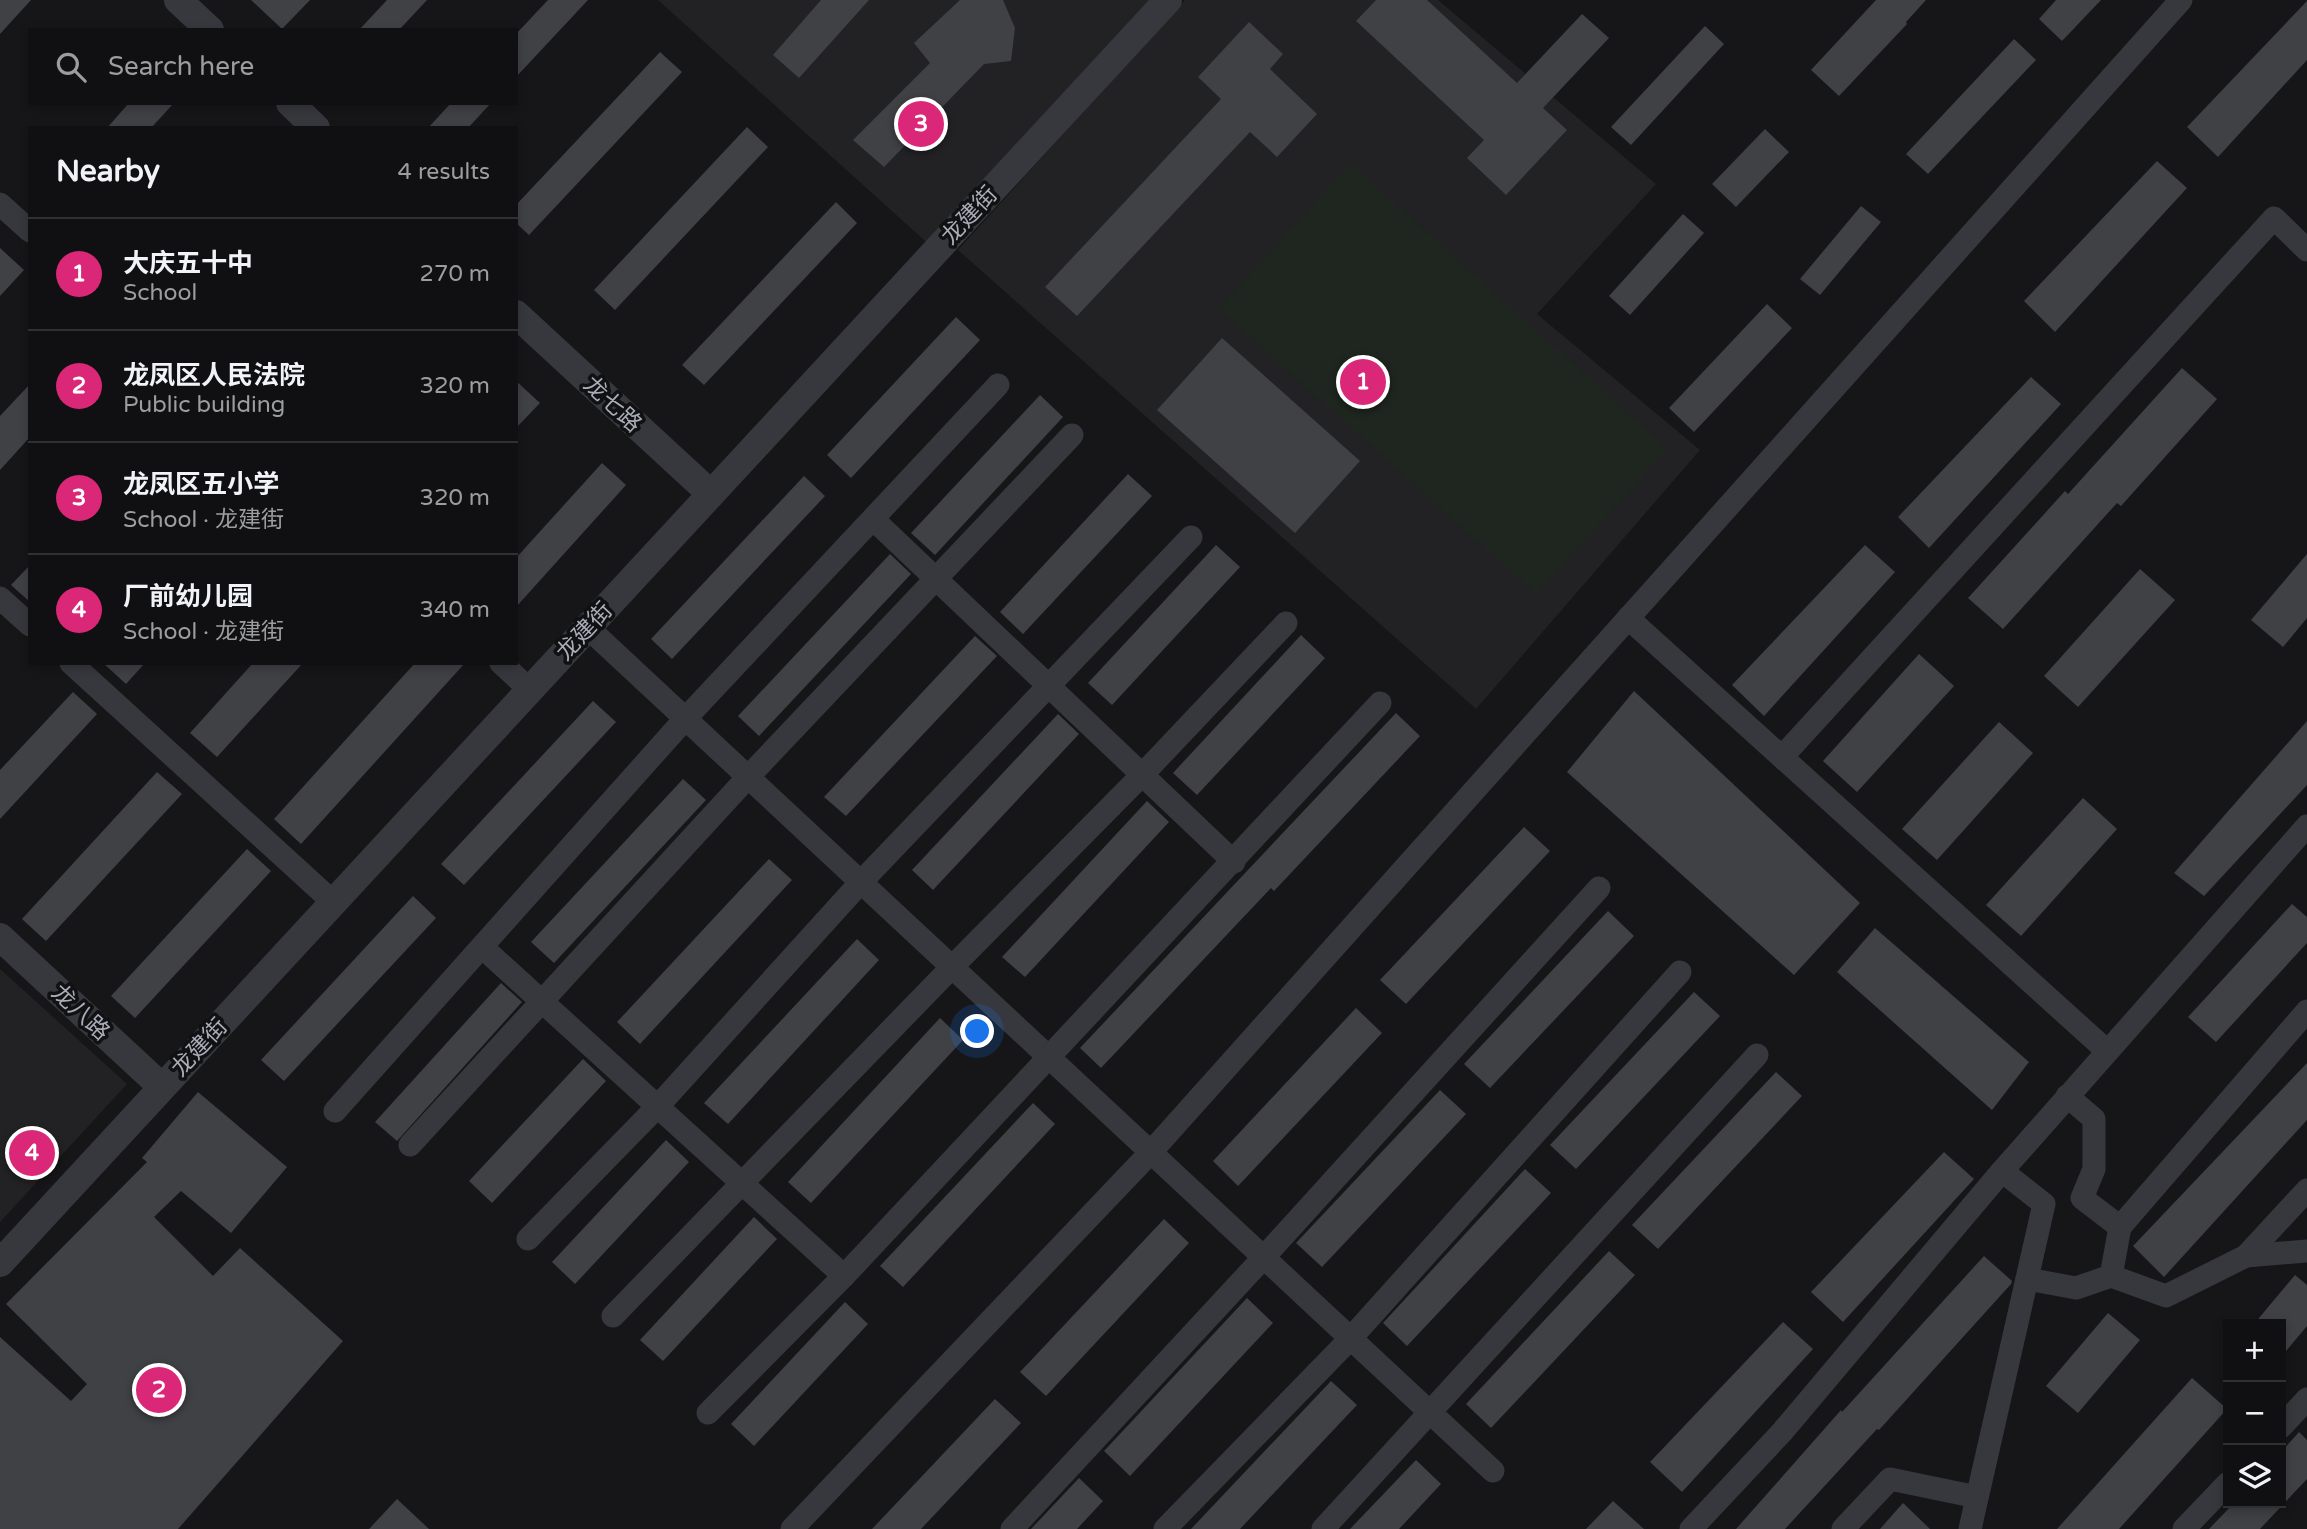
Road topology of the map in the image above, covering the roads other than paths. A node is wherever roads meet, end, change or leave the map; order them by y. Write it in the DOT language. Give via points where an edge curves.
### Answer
graph roads {
  1 [pos="178,0"];
  2 [pos="1168,0"];
  3 [pos="2181,0"];
  4 [pos="208,28"];
  5 [pos="292,105"];
  6 [pos="314,126"];
  7 [pos="0,204"];
  8 [pos="28,229"];
  9 [pos="2307,250"];
  10 [pos="518,316"];
  11 [pos="998,385"];
  12 [pos="1072,435"];
  13 [pos="710,494"];
  14 [pos="873,519"];
  15 [pos="1191,537"];
  16 [pos="936,580"];
  17 [pos="0,598"];
  18 [pos="1628,618"];
  19 [pos="28,623"];
  20 [pos="1286,623"];
  21 [pos="587,627"];
  22 [pos="73,665"];
  23 [pos="503,665"];
  24 [pos="1048,686"];
  25 [pos="529,689"];
  26 [pos="1380,703"];
  27 [pos="685,719"];
  28 [pos="1782,757"];
  29 [pos="1142,775"];
  30 [pos="748,777"];
  31 [pos="2307,826"];
  32 [pos="1234,862"];
  33 [pos="861,882"];
  34 [pos="1599,888"];
  35 [pos="333,902"];
  36 [pos="0,937"];
  37 [pos="482,947"];
  38 [pos="952,967"];
  39 [pos="1680,972"];
  40 [pos="542,1001"];
  41 [pos="2307,1011"];
  42 [pos="2108,1051"];
  43 [pos="1757,1055"];
  44 [pos="1048,1056"];
  45 [pos="162,1087"];
  46 [pos="2067,1096"];
  47 [pos="658,1106"];
  48 [pos="335,1111"];
  49 [pos="410,1145"];
  50 [pos="1151,1152"];
  51 [pos="2001,1171"];
  52 [pos="742,1183"];
  53 [pos="2307,1190"];
  54 [pos="2082,1198"];
  55 [pos="2044,1204"];
  56 [pos="2120,1227"];
  57 [pos="528,1239"];
  58 [pos="2307,1251"];
  59 [pos="2246,1255"];
  60 [pos="1264,1257"];
  61 [pos="0,1263"];
  62 [pos="844,1276"];
  63 [pos="2111,1276"];
  64 [pos="2027,1279"];
  65 [pos="614,1316"];
  66 [pos="1351,1338"];
  67 [pos="2307,1399"];
  68 [pos="1431,1412"];
  69 [pos="708,1413"];
  70 [pos="2286,1422"];
  71 [pos="1493,1471"];
  72 [pos="2223,1488"];
  73 [pos="1977,1497"];
  74 [pos="792,1529"];
  75 [pos="1012,1529"];
  76 [pos="1165,1529"];
  77 [pos="1323,1529"];
  78 [pos="1691,1529"];
  79 [pos="1843,1529"];
  80 [pos="1970,1529"];
  81 [pos="2185,1529"];
  1 -- 4 [label="street"];
  2 -- 13 [label="street, 龙建街"];
  3 -- 18 [label="street"];
  5 -- 6 [label="street"];
  7 -- 8 [label="street"];
  9 -- 28 [label="street" via="2274,218"];
  10 -- 13 [label="street, 龙七路"];
  11 -- 14 [label="street"];
  12 -- 16 [label="street"];
  13 -- 21 [label="street, 龙建街"];
  14 -- 16 [label="street"];
  14 -- 27 [label="street"];
  15 -- 24 [label="street"];
  16 -- 24 [label="street"];
  16 -- 30 [label="street"];
  17 -- 19 [label="street"];
  18 -- 28 [label="street"];
  18 -- 50 [label="street"];
  20 -- 29 [label="street"];
  21 -- 25 [label="street, 龙建街"];
  21 -- 27 [label="street"];
  22 -- 35 [label="street"];
  23 -- 25 [label="street"];
  24 -- 29 [label="street"];
  24 -- 33 [label="street"];
  25 -- 35 [label="street, 龙建街"];
  26 -- 32 [label="street"];
  27 -- 30 [label="street"];
  27 -- 37 [label="street"];
  28 -- 42 [label="street"];
  29 -- 32 [label="street"];
  29 -- 38 [label="street"];
  30 -- 33 [label="street"];
  30 -- 40 [label="street"];
  31 -- 42 [label="street"];
  32 -- 44 [label="street"];
  33 -- 38 [label="street"];
  33 -- 47 [label="street"];
  34 -- 60 [label="street"];
  35 -- 45 [label="street, 龙建街"];
  36 -- 45 [label="street, 龙八路"];
  37 -- 40 [label="street"];
  37 -- 48 [label="street"];
  38 -- 44 [label="street"];
  38 -- 52 [label="street"];
  39 -- 66 [label="street"];
  40 -- 47 [label="street"];
  40 -- 49 [label="street"];
  41 -- 56 [label="street"];
  42 -- 46 [label="street"];
  43 -- 68 [label="street"];
  44 -- 50 [label="street"];
  44 -- 62 [label="street"];
  45 -- 61 [label="street, 龙建街"];
  46 -- 51 [label="street"];
  46 -- 54 [label="street" via="2094,1119 2094,1169"];
  47 -- 52 [label="street"];
  47 -- 57 [label="street"];
  50 -- 60 [label="street"];
  50 -- 74 [label="street"];
  51 -- 55 [label="street"];
  51 -- 78 [label="street" via="1782,1432"];
  52 -- 62 [label="street"];
  52 -- 65 [label="street"];
  53 -- 59 [label="street"];
  54 -- 55 [label="street"];
  54 -- 56 [label="street"];
  55 -- 64 [label="street"];
  56 -- 63 [label="street"];
  58 -- 59 [label="street"];
  59 -- 63 [label="street" via="2166,1296"];
  60 -- 66 [label="street"];
  60 -- 75 [label="street"];
  62 -- 69 [label="street"];
  63 -- 64 [label="street" via="2076,1288"];
  64 -- 73 [label="street"];
  66 -- 68 [label="street"];
  66 -- 76 [label="street"];
  67 -- 70 [label="street"];
  68 -- 71 [label="street"];
  68 -- 77 [label="street"];
  72 -- 81 [label="street"];
  73 -- 79 [label="street" via="1890,1479"];
  73 -- 80 [label="street"];
}
